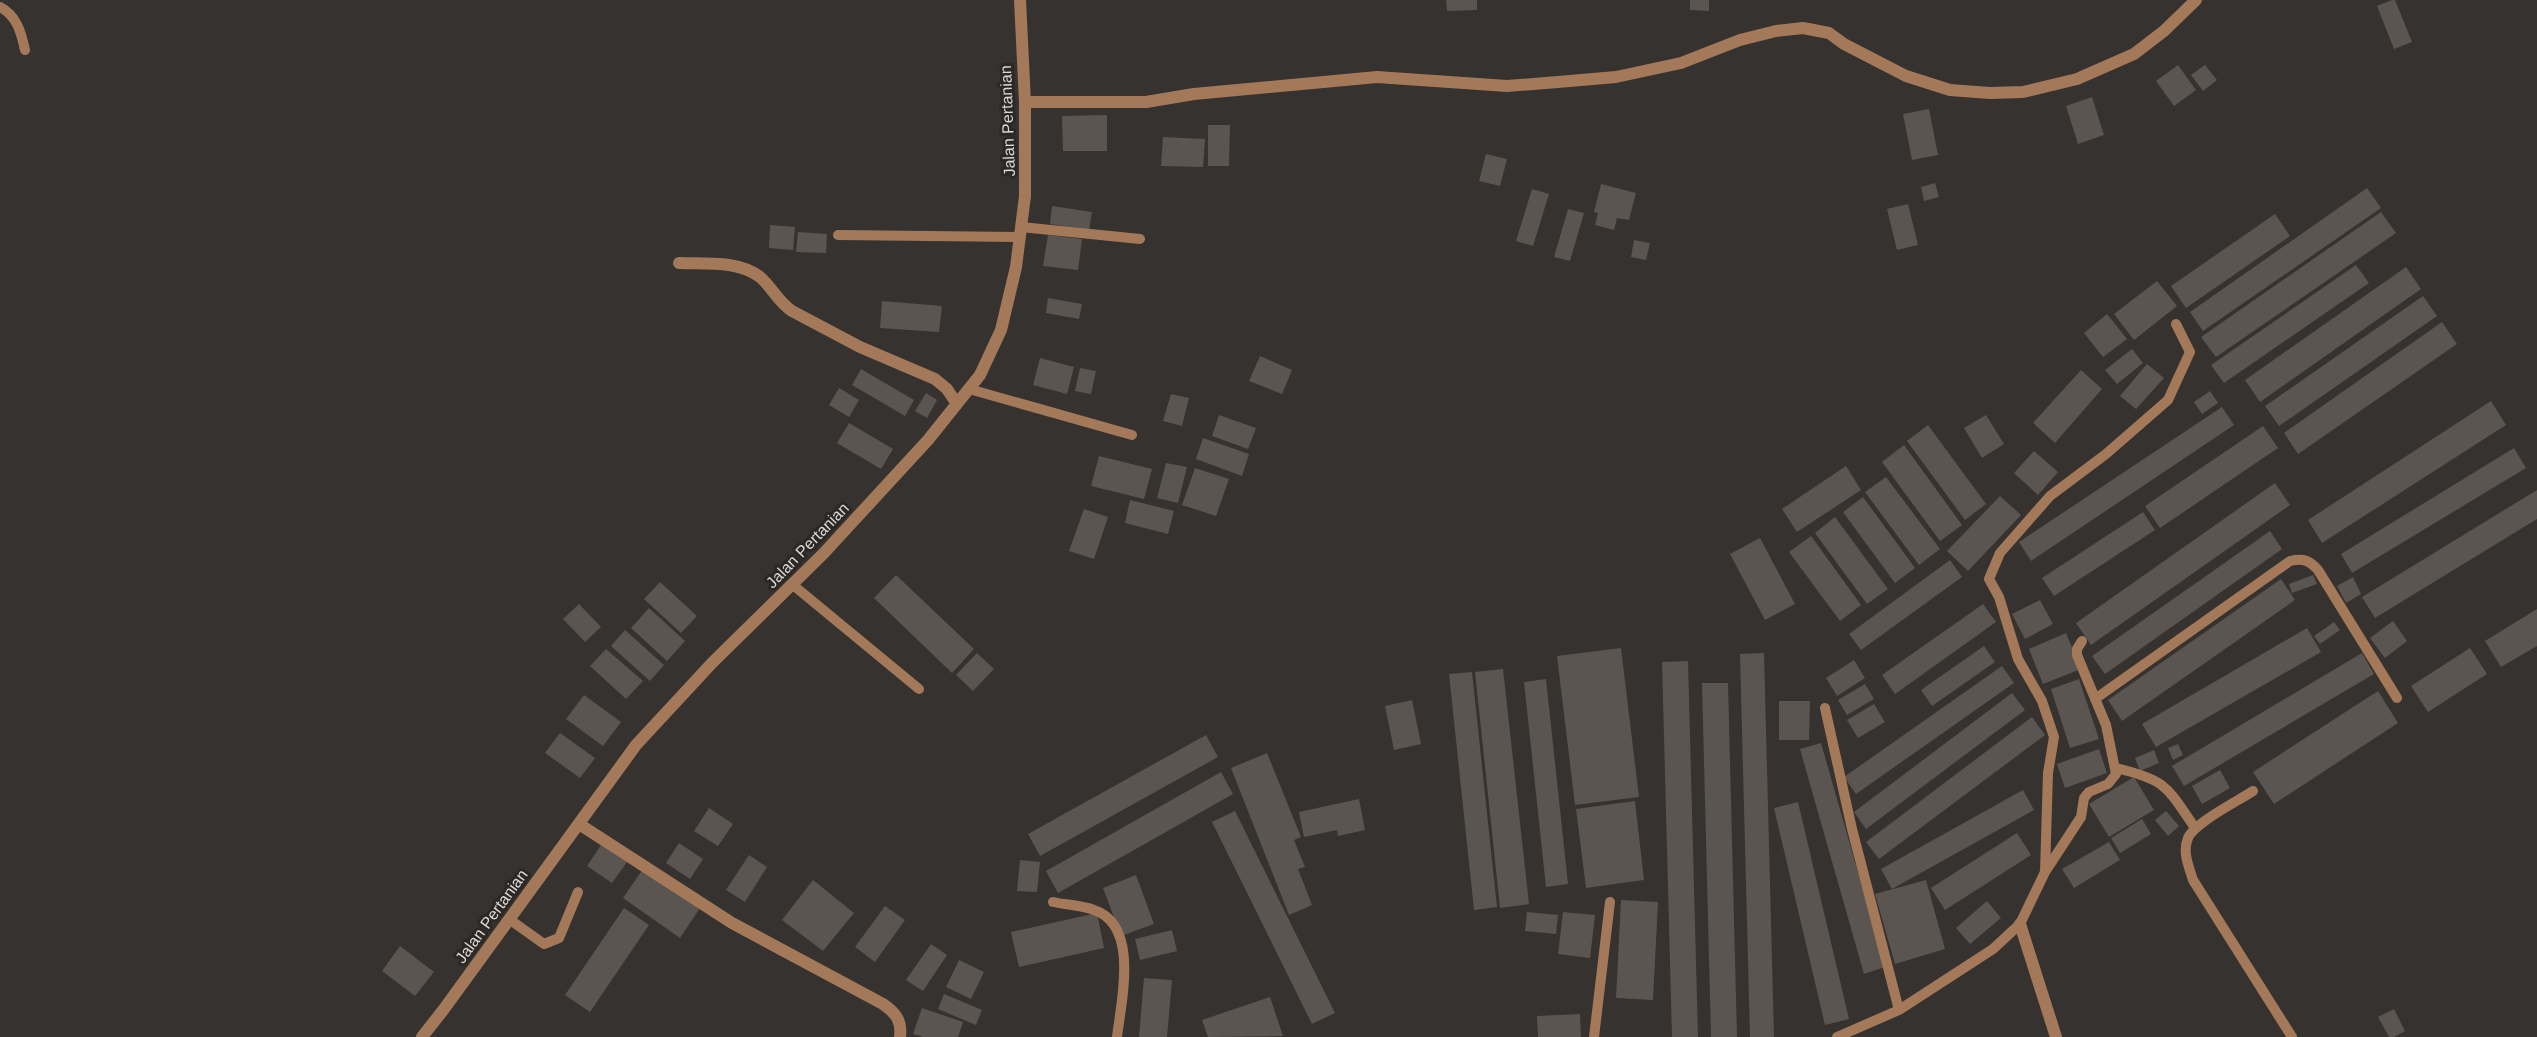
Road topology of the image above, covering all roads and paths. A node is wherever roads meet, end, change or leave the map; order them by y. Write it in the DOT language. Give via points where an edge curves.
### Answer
graph roads {
  1 [pos="1020,0"];
  2 [pos="2196,0"];
  3 [pos="0,7"];
  4 [pos="25,50"];
  5 [pos="1025,102"];
  6 [pos="1020,232"];
  7 [pos="838,235"];
  8 [pos="1140,239"];
  9 [pos="679,263"];
  10 [pos="2176,324"];
  11 [pos="969,388"];
  12 [pos="957,404"];
  13 [pos="1132,435"];
  14 [pos="793,585"];
  15 [pos="2082,641"];
  16 [pos="919,689"];
  17 [pos="2397,698"];
  18 [pos="2095,699"];
  19 [pos="1825,708"];
  20 [pos="2116,768"];
  21 [pos="2253,791"];
  22 [pos="579,824"];
  23 [pos="2195,828"];
  24 [pos="2045,872"];
  25 [pos="578,892"];
  26 [pos="1053,902"];
  27 [pos="1610,902"];
  28 [pos="509,919"];
  29 [pos="2020,924"];
  30 [pos="1899,1010"];
  31 [pos="422,1037"];
  32 [pos="900,1037"];
  33 [pos="1117,1037"];
  34 [pos="1594,1037"];
  35 [pos="1837,1037"];
  36 [pos="2055,1037"];
  37 [pos="2292,1037"];
  1 -- 5 [label="street, Jalan Pertanian"];
  2 -- 5 [label="street" via="2134,54 2077,79 2024,93 1950,90 1906,76 1829,33 1803,28 1740,40 1681,63 1569,81 1507,86 1377,77 1146,102"];
  3 -- 4 [label="lane" via="14,17"];
  5 -- 6 [label="street, Jalan Pertanian" via="1025,196"];
  6 -- 7 [label="lane"];
  6 -- 8 [label="lane"];
  6 -- 11 [label="street, Jalan Pertanian" via="1001,330 980,375"];
  9 -- 12 [label="street" via="738,266 752,272 784,306 860,347 936,379"];
  10 -- 24 [label="lane" via="2190,352 2168,400 2050,496 2000,553 1989,579 1999,597 2018,659 2042,701 2054,737 2048,773"];
  11 -- 12 [label="street, Jalan Pertanian"];
  11 -- 13 [label="lane"];
  12 -- 14 [label="street, Jalan Pertanian"];
  14 -- 16 [label="lane"];
  14 -- 22 [label="street, Jalan Pertanian" via="712,663 636,745"];
  15 -- 18 [label="lane" via="2077,655"];
  17 -- 18 [label="lane" via="2318,570 2310,561 2300,559 2290,561"];
  18 -- 20 [label="lane"];
  19 -- 30 [label="lane"];
  20 -- 23 [label="lane" via="2154,779 2168,789"];
  20 -- 24 [label="lane" via="2114,779 2084,798 2081,816"];
  21 -- 23 [label="lane"];
  22 -- 28 [label="street, Jalan Pertanian"];
  22 -- 32 [label="street" via="732,923 883,1004 895,1013 902,1026"];
  23 -- 37 [label="lane" via="2188,838 2186,853 2193,880"];
  24 -- 29 [label="lane"];
  25 -- 28 [label="lane" via="560,938 554,942 544,944"];
  26 -- 33 [label="lane" via="1095,910 1113,924 1126,956"];
  27 -- 34 [label="lane"];
  28 -- 31 [label="street, Jalan Pertanian"];
  29 -- 30 [label="lane" via="1993,949"];
  29 -- 36 [label="street"];
  30 -- 35 [label="lane"];
}
